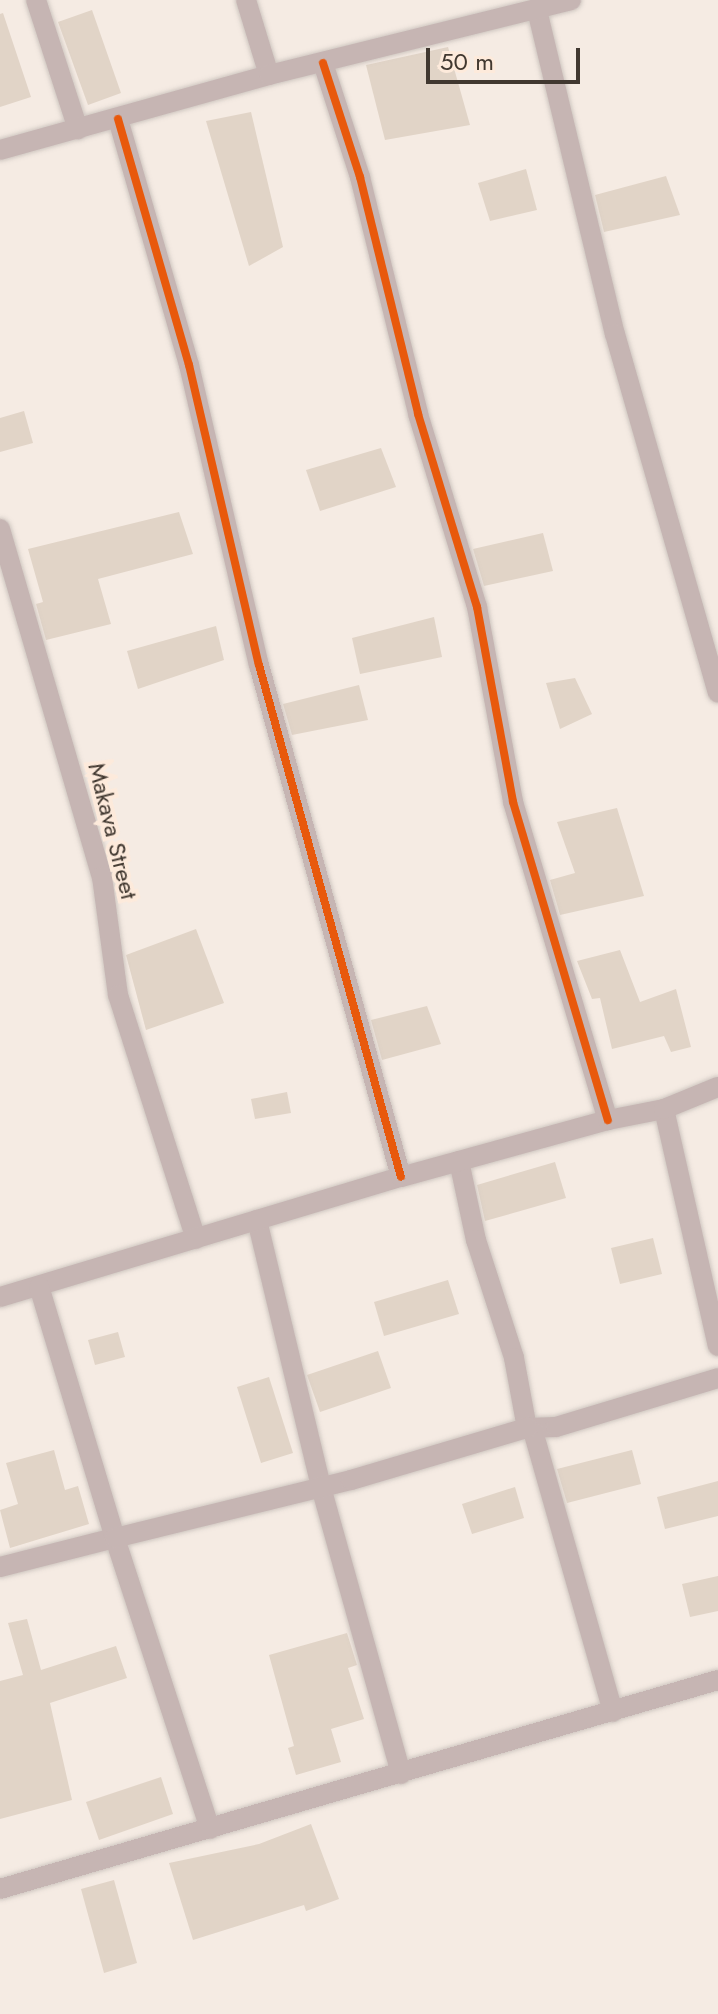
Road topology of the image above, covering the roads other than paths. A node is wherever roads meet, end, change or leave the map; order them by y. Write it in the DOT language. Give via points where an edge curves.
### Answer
graph roads {
  1 [pos="36,0"];
  2 [pos="246,0"];
  3 [pos="571,0"];
  4 [pos="537,10"];
  5 [pos="323,63"];
  6 [pos="269,75"];
  7 [pos="118,119"];
  8 [pos="78,129"];
  9 [pos="0,150"];
  10 [pos="0,529"];
  11 [pos="718,693"];
  12 [pos="718,1087"];
  13 [pos="664,1109"];
  14 [pos="608,1120"];
  15 [pos="459,1161"];
  16 [pos="401,1177"];
  17 [pos="257,1220"];
  18 [pos="196,1239"];
  19 [pos="39,1287"];
  20 [pos="0,1297"];
  21 [pos="718,1346"];
  22 [pos="718,1378"];
  23 [pos="530,1429"];
  24 [pos="321,1487"];
  25 [pos="115,1538"];
  26 [pos="0,1567"];
  27 [pos="718,1680"];
  28 [pos="613,1712"];
  29 [pos="401,1774"];
  30 [pos="210,1829"];
  31 [pos="0,1889"];
  1 -- 8 [label="street"];
  2 -- 6 [label="street"];
  3 -- 4 [label="street"];
  4 -- 5 [label="street"];
  4 -- 11 [label="street" via="615,334"];
  5 -- 6 [label="street"];
  5 -- 14 [label="street" via="360,177 418,414 477,607 513,802"];
  6 -- 7 [label="street"];
  7 -- 8 [label="street"];
  7 -- 16 [label="street" via="189,365 259,665"];
  8 -- 9 [label="street"];
  10 -- 18 [label="street, Makava Street" via="102,877 118,995"];
  12 -- 13 [label="street"];
  13 -- 14 [label="street"];
  13 -- 21 [label="street"];
  14 -- 15 [label="street"];
  15 -- 16 [label="street"];
  15 -- 23 [label="street"];
  16 -- 17 [label="street"];
  17 -- 18 [label="street"];
  17 -- 24 [label="street"];
  18 -- 19 [label="street"];
  19 -- 20 [label="street"];
  19 -- 25 [label="street"];
  22 -- 23 [label="street"];
  23 -- 24 [label="street"];
  23 -- 28 [label="street"];
  24 -- 25 [label="street"];
  24 -- 29 [label="street"];
  25 -- 26 [label="street"];
  25 -- 30 [label="street"];
  27 -- 28 [label="street"];
  28 -- 29 [label="street"];
  29 -- 30 [label="street"];
  30 -- 31 [label="street"];
}
